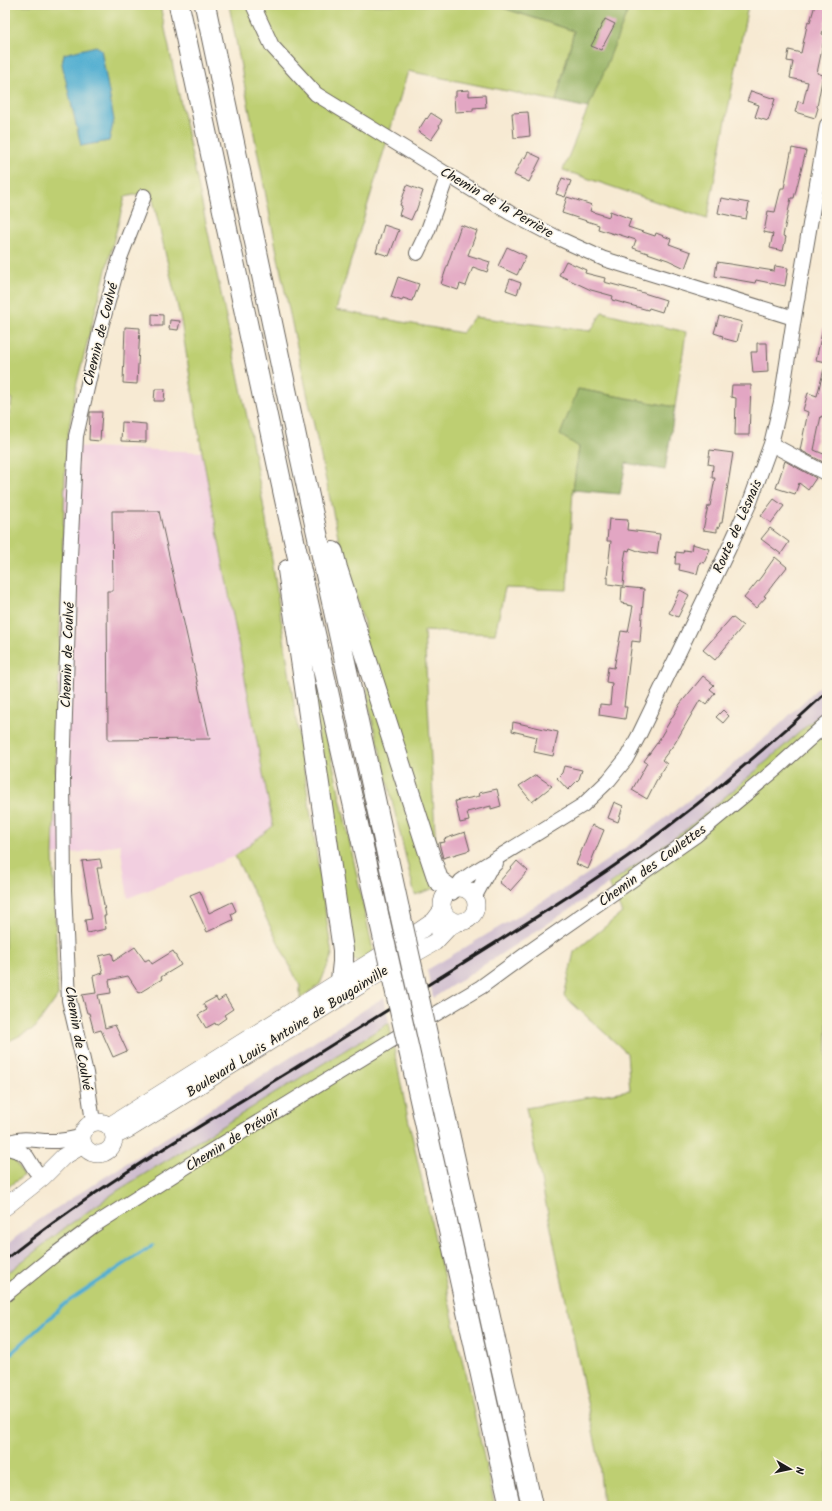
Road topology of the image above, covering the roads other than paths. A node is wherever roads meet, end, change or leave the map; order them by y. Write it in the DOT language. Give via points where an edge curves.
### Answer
graph roads {
  1 [pos="179,5"];
  2 [pos="205,5"];
  3 [pos="253,5"];
  4 [pos="827,125"];
  5 [pos="824,157"];
  6 [pos="449,175"];
  7 [pos="144,196"];
  8 [pos="417,253"];
  9 [pos="794,318"];
  10 [pos="292,418"];
  11 [pos="771,444"];
  12 [pos="827,474"];
  13 [pos="287,509"];
  14 [pos="827,723"];
  15 [pos="506,853"];
  16 [pos="454,889"];
  17 [pos="474,898"];
  18 [pos="443,909"];
  19 [pos="458,922"];
  20 [pos="341,980"];
  21 [pos="468,996"];
  22 [pos="93,1122"];
  23 [pos="112,1131"];
  24 [pos="5,1144"];
  25 [pos="85,1145"];
  26 [pos="5,1147"];
  27 [pos="43,1177"];
  28 [pos="5,1207"];
  29 [pos="5,1295"];
  30 [pos="510,1506"];
  31 [pos="532,1506"];
  1 -- 13 [label="highway"];
  2 -- 10 [label="highway"];
  3 -- 6 [label="street, Chemin de la Perrière" via="272,46 316,94"];
  4 -- 5 [label="street, Route de Lèsnais"];
  5 -- 9 [label="street, Route de Lèsnais"];
  6 -- 8 [label="street"];
  6 -- 9 [label="street, Chemin de la Perrière" via="531,224 604,259"];
  7 -- 22 [label="street, Chemin de Coulvé" via="120,258 76,436 64,762 64,890 69,1000 86,1073"];
  9 -- 11 [label="street, Route de Lèsnais" via="781,402"];
  10 -- 16 [label="highway" via="307,444 337,568 424,841 438,880"];
  10 -- 31 [label="highway, bridge"];
  11 -- 12 [label="street"];
  11 -- 15 [label="street, Route de Lèsnais" via="750,502 728,550 626,758 610,780 584,804"];
  13 -- 20 [label="highway" via="284,537 343,950"];
  13 -- 30 [label="highway, bridge"];
  14 -- 21 [label="street, Chemin des Coulettes" via="695,836"];
  15 -- 16 [label="street, Route de Lèsnais" via="461,881"];
  15 -- 17 [label="street, Route de Lèsnais" via="489,870"];
  16 -- 17 [label="main road" via="467,891"];
  16 -- 18 [label="main road" via="443,898"];
  17 -- 19 [label="main road" via="475,908 471,916"];
  18 -- 19 [label="main road" via="448,918"];
  18 -- 20 [label="main road, Boulevard Louis Antoine de Bougainville" via="434,921"];
  19 -- 23 [label="main road, Boulevard Louis Antoine de Bougainville" via="435,942 370,979 135,1125"];
  20 -- 23 [label="main road, Boulevard Louis Antoine de Bougainville"];
  21 -- 29 [label="street, Chemin de Prévoir" via="392,1040 93,1226"];
  22 -- 23 [label="main road" via="102,1122"];
  22 -- 25 [label="main road" via="85,1128"];
  23 -- 25 [label="main road" via="114,1141 109,1150 100,1154"];
  24 -- 25 [label="street" via="31,1139"];
  25 -- 27 [label="main road" via="66,1167"];
  26 -- 27 [label="street" via="21,1152"];
  27 -- 28 [label="main road"];
}
